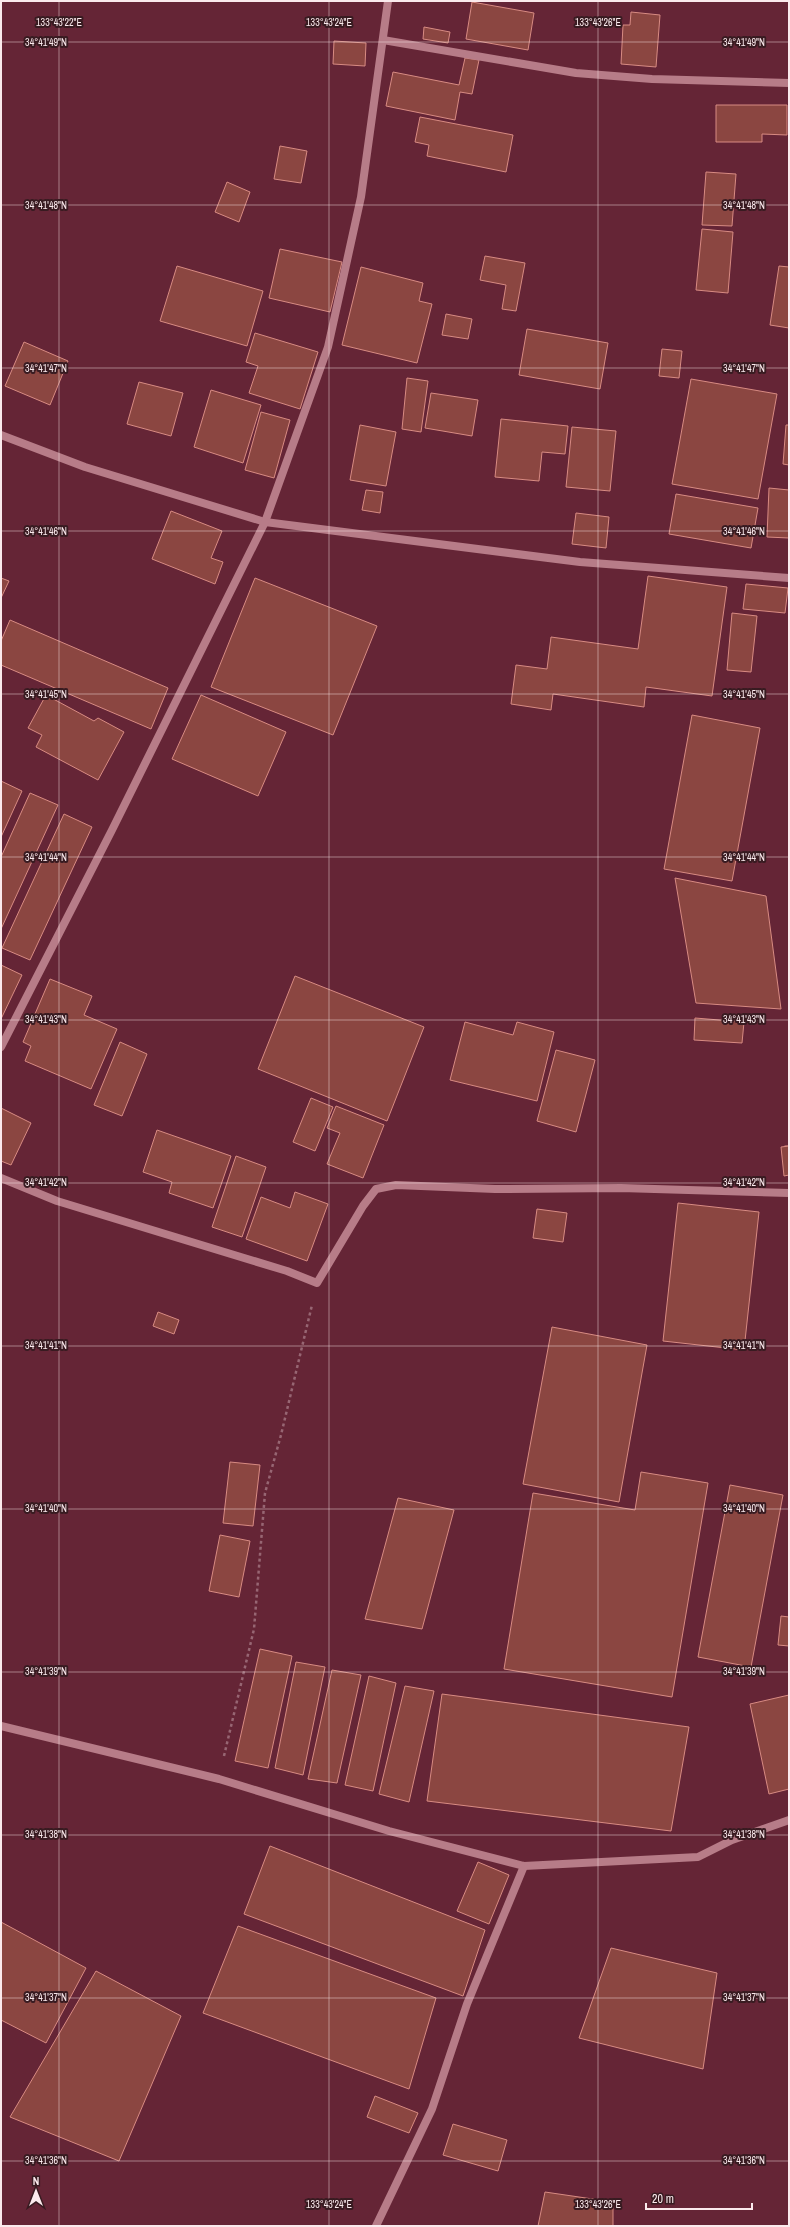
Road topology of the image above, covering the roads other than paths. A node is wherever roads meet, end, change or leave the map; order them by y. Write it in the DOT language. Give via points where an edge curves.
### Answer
graph roads {
  1 [pos="388,1"];
  2 [pos="383,40"];
  3 [pos="789,83"];
  4 [pos="1,435"];
  5 [pos="265,522"];
  6 [pos="789,578"];
  7 [pos="1,1046"];
  8 [pos="1,1178"];
  9 [pos="789,1193"];
  10 [pos="1,1726"];
  11 [pos="789,1820"];
  12 [pos="524,1866"];
  13 [pos="376,2226"];
  1 -- 2 [label="street"];
  2 -- 3 [label="street" via="576,73 652,79"];
  2 -- 5 [label="street" via="361,197 328,346"];
  4 -- 5 [label="street" via="85,467"];
  5 -- 6 [label="street" via="580,562"];
  5 -- 7 [label="street"];
  8 -- 9 [label="street" via="57,1200 287,1271 317,1283 376,1189 396,1185"];
  10 -- 12 [label="street" via="219,1779 389,1831"];
  11 -- 12 [label="street" via="732,1840 698,1857"];
  12 -- 13 [label="street" via="467,2004 432,2109"];
}
